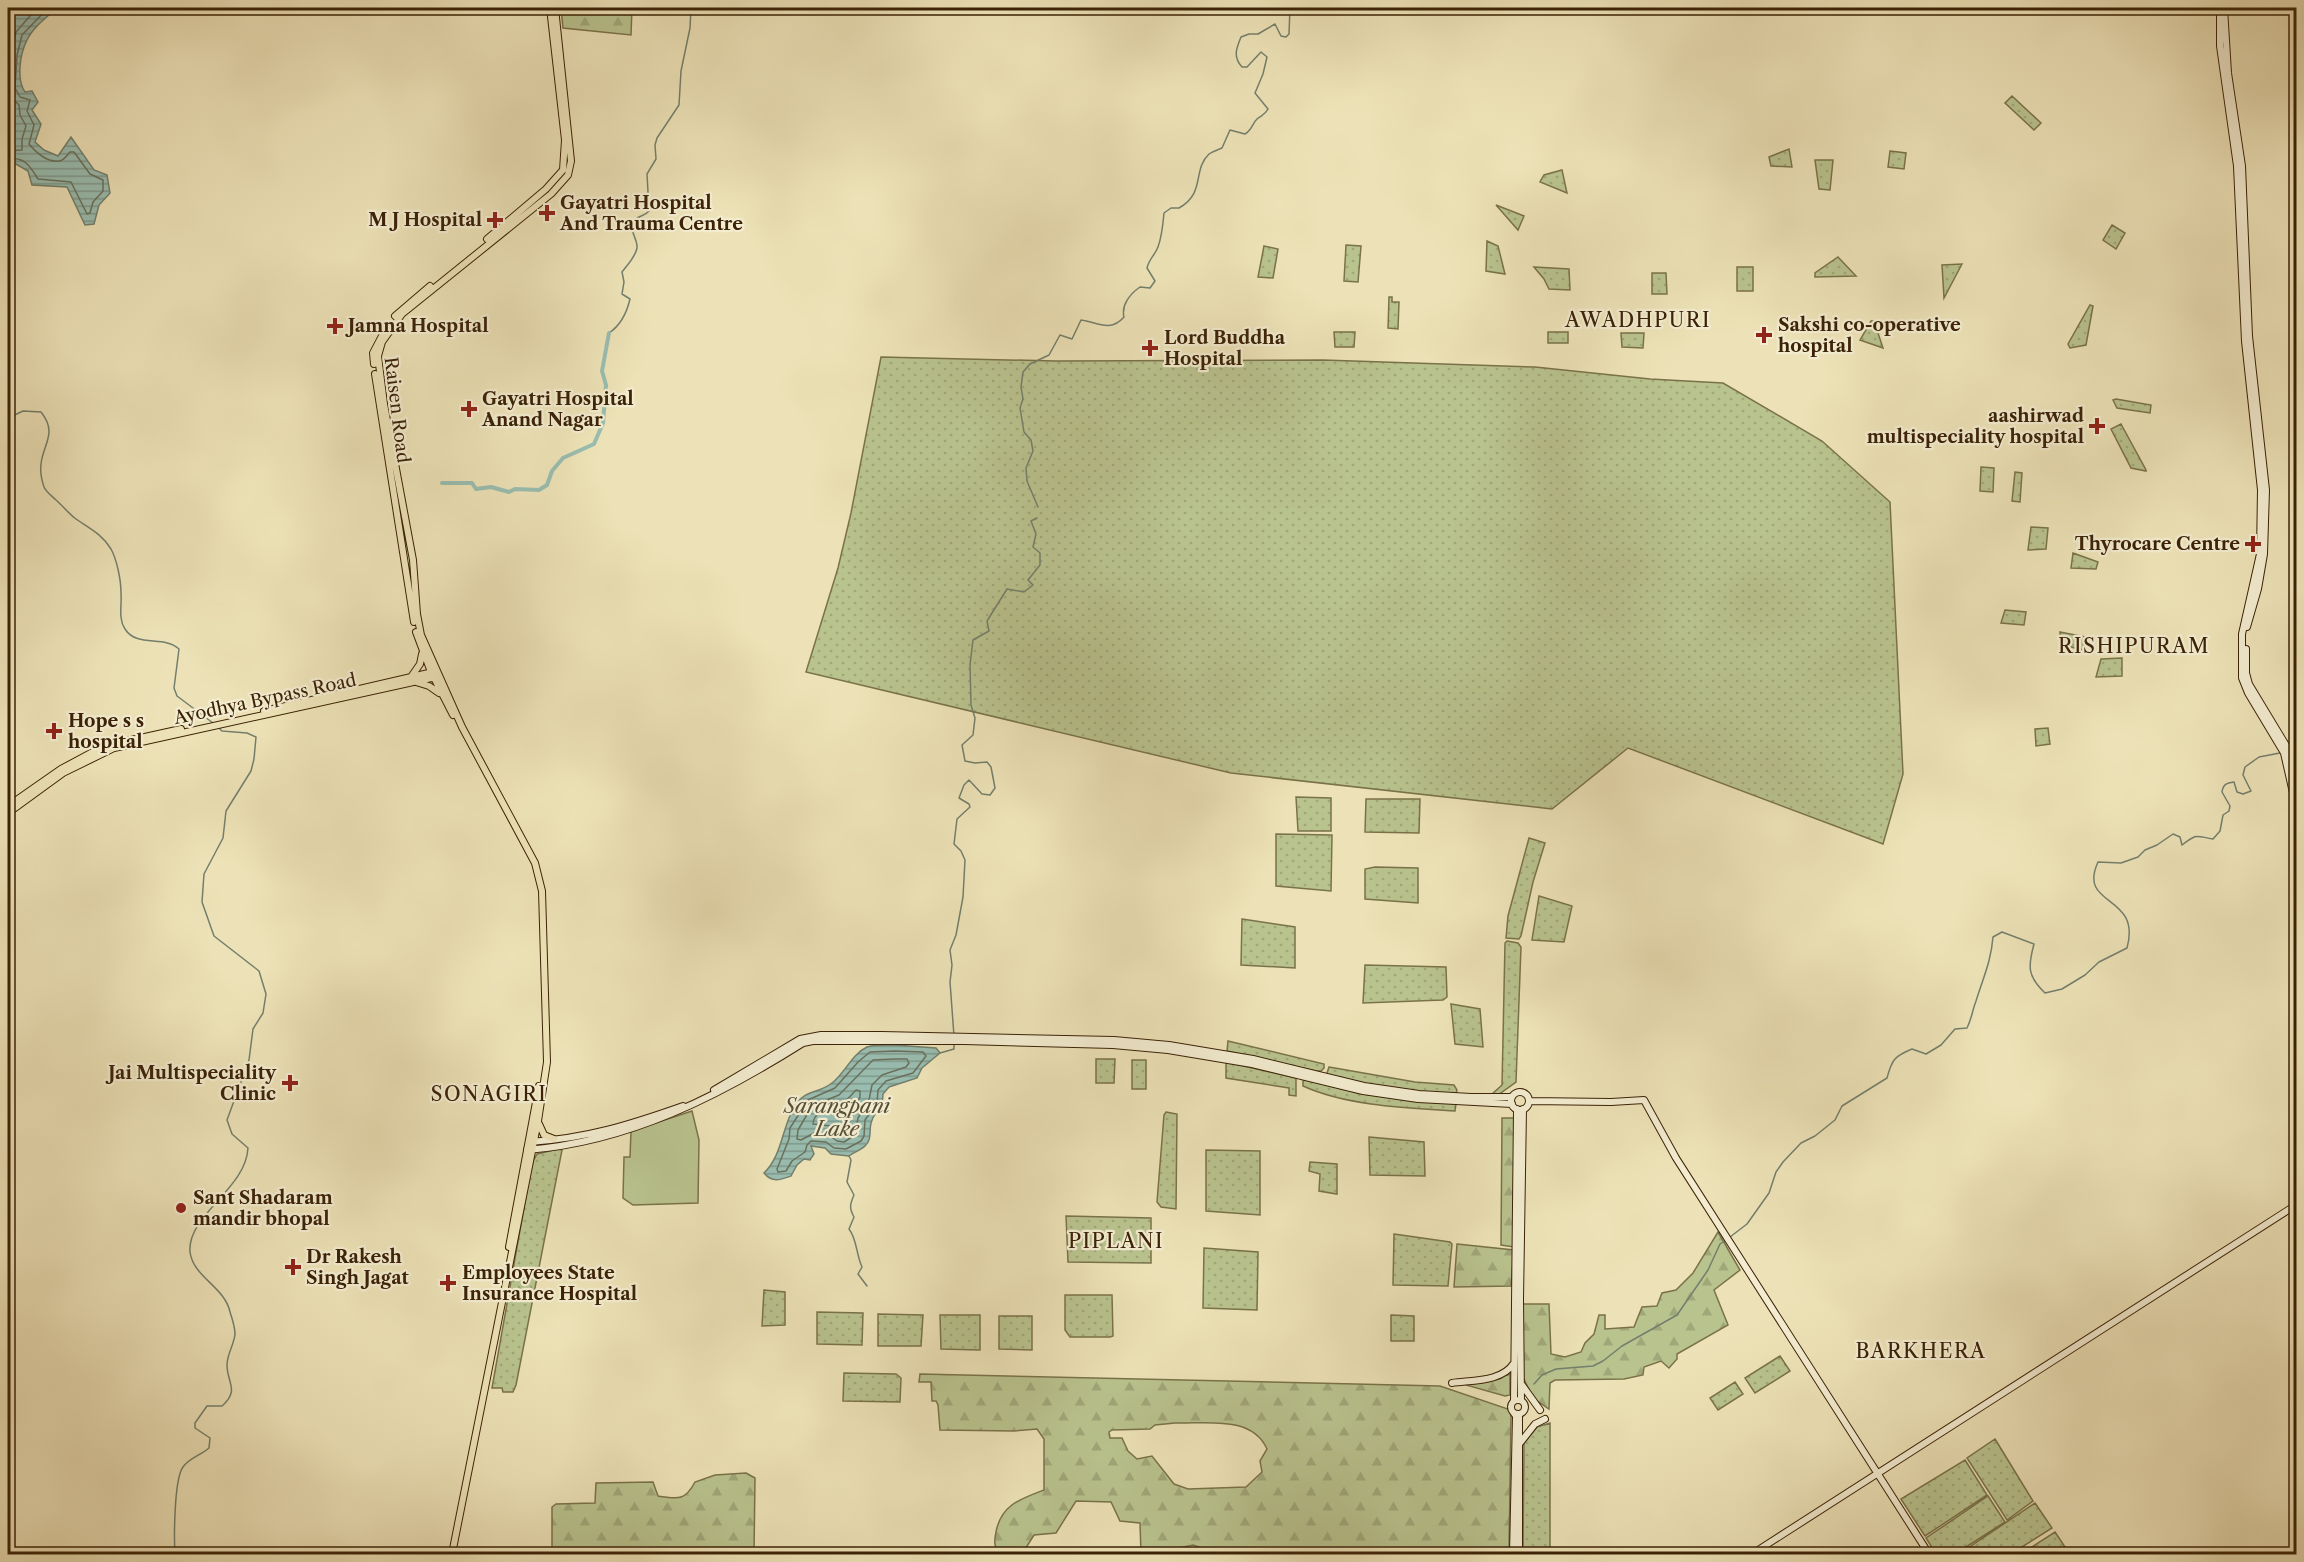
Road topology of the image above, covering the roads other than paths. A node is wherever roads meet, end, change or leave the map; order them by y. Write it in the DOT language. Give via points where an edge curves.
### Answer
graph roads {
  1 [pos="552,8"];
  2 [pos="2220,8"];
  3 [pos="2224,8"];
  4 [pos="413,562"];
  5 [pos="405,564"];
  6 [pos="422,650"];
  7 [pos="435,674"];
  8 [pos="412,679"];
  9 [pos="442,695"];
  10 [pos="129,742"];
  11 [pos="2282,743"];
  12 [pos="2286,752"];
  13 [pos="2296,783"];
  14 [pos="8,806"];
  15 [pos="2296,806"];
  16 [pos="8,813"];
  17 [pos="1529,1101"];
  18 [pos="1516,1105"];
  19 [pos="538,1121"];
  20 [pos="615,1132"];
  21 [pos="554,1139"];
  22 [pos="531,1142"];
  23 [pos="530,1150"];
  24 [pos="2296,1205"];
  25 [pos="1518,1299"];
  26 [pos="1514,1363"];
  27 [pos="1520,1382"];
  28 [pos="1452,1383"];
  29 [pos="1518,1401"];
  30 [pos="1540,1410"];
  31 [pos="1516,1413"];
  32 [pos="1545,1419"];
  33 [pos="1520,1444"];
  34 [pos="1877,1474"];
  35 [pos="451,1554"];
  36 [pos="1514,1554"];
  37 [pos="1519,1554"];
  38 [pos="1752,1554"];
  39 [pos="1929,1554"];
  1 -- 4 [label="main road, Raisen Road" via="571,161 568,175 551,194 402,314 382,342 378,356"];
  1 -- 5 [label="main road, Raisen Road" via="565,140 562,170 546,189 399,311 373,353"];
  2 -- 11 [label="main road" via="2221,55 2237,166 2245,341 2261,490 2260,554 2242,634 2242,678"];
  3 -- 11 [label="main road" via="2224,46 2242,166 2249,336 2266,490 2264,554 2246,636 2246,674"];
  4 -- 5 [label="main road"];
  4 -- 7 [label="main road, Raisen Road" via="421,636"];
  5 -- 6 [label="main road, Raisen Road"];
  6 -- 7 [label="main road, Raisen Road"];
  6 -- 8 [label="main road"];
  7 -- 8 [label="main road, Ayodhya Bypass Road"];
  7 -- 9 [label="main road"];
  7 -- 19 [label="main road" via="535,863 542,891 547,1062"];
  8 -- 9 [label="main road"];
  8 -- 10 [label="main road, Ayodhya Bypass Road"];
  9 -- 22 [label="main road" via="531,865 539,892 543,1062"];
  10 -- 14 [label="main road, Ayodhya Bypass Road" via="104,746"];
  10 -- 16 [label="main road, Ayodhya Bypass Road" via="63,773"];
  11 -- 12 [label="main road"];
  12 -- 13 [label="main road"];
  12 -- 15 [label="main road"];
  17 -- 18 [label="main road" via="1527,1106"];
  17 -- 18 [label="main road" via="1521,1092"];
  17 -- 34 [label="main road" via="1644,1100 1676,1158"];
  18 -- 20 [label="main road" via="1364,1086 1253,1059 1114,1040 807,1041 698,1103"];
  18 -- 25 [label="main road"];
  19 -- 21 [label="main road" via="544,1135"];
  19 -- 22 [label="main road"];
  20 -- 21 [label="main road"];
  20 -- 23 [label="main road"];
  21 -- 22 [label="main road"];
  22 -- 23 [label="main road"];
  23 -- 35 [label="main road"];
  24 -- 34 [label="main road"];
  25 -- 26 [label="main road"];
  25 -- 27 [label="main road"];
  26 -- 28 [label="main road" via="1510,1370 1497,1376"];
  26 -- 29 [label="main road"];
  27 -- 29 [label="main road"];
  27 -- 30 [label="main road"];
  29 -- 31 [label="main road" via="1511,1406"];
  29 -- 31 [label="main road" via="1525,1408"];
  31 -- 33 [label="main road"];
  31 -- 36 [label="main road"];
  32 -- 33 [label="main road" via="1528,1431"];
  33 -- 37 [label="main road"];
  34 -- 38 [label="main road"];
  34 -- 39 [label="main road"];
}
